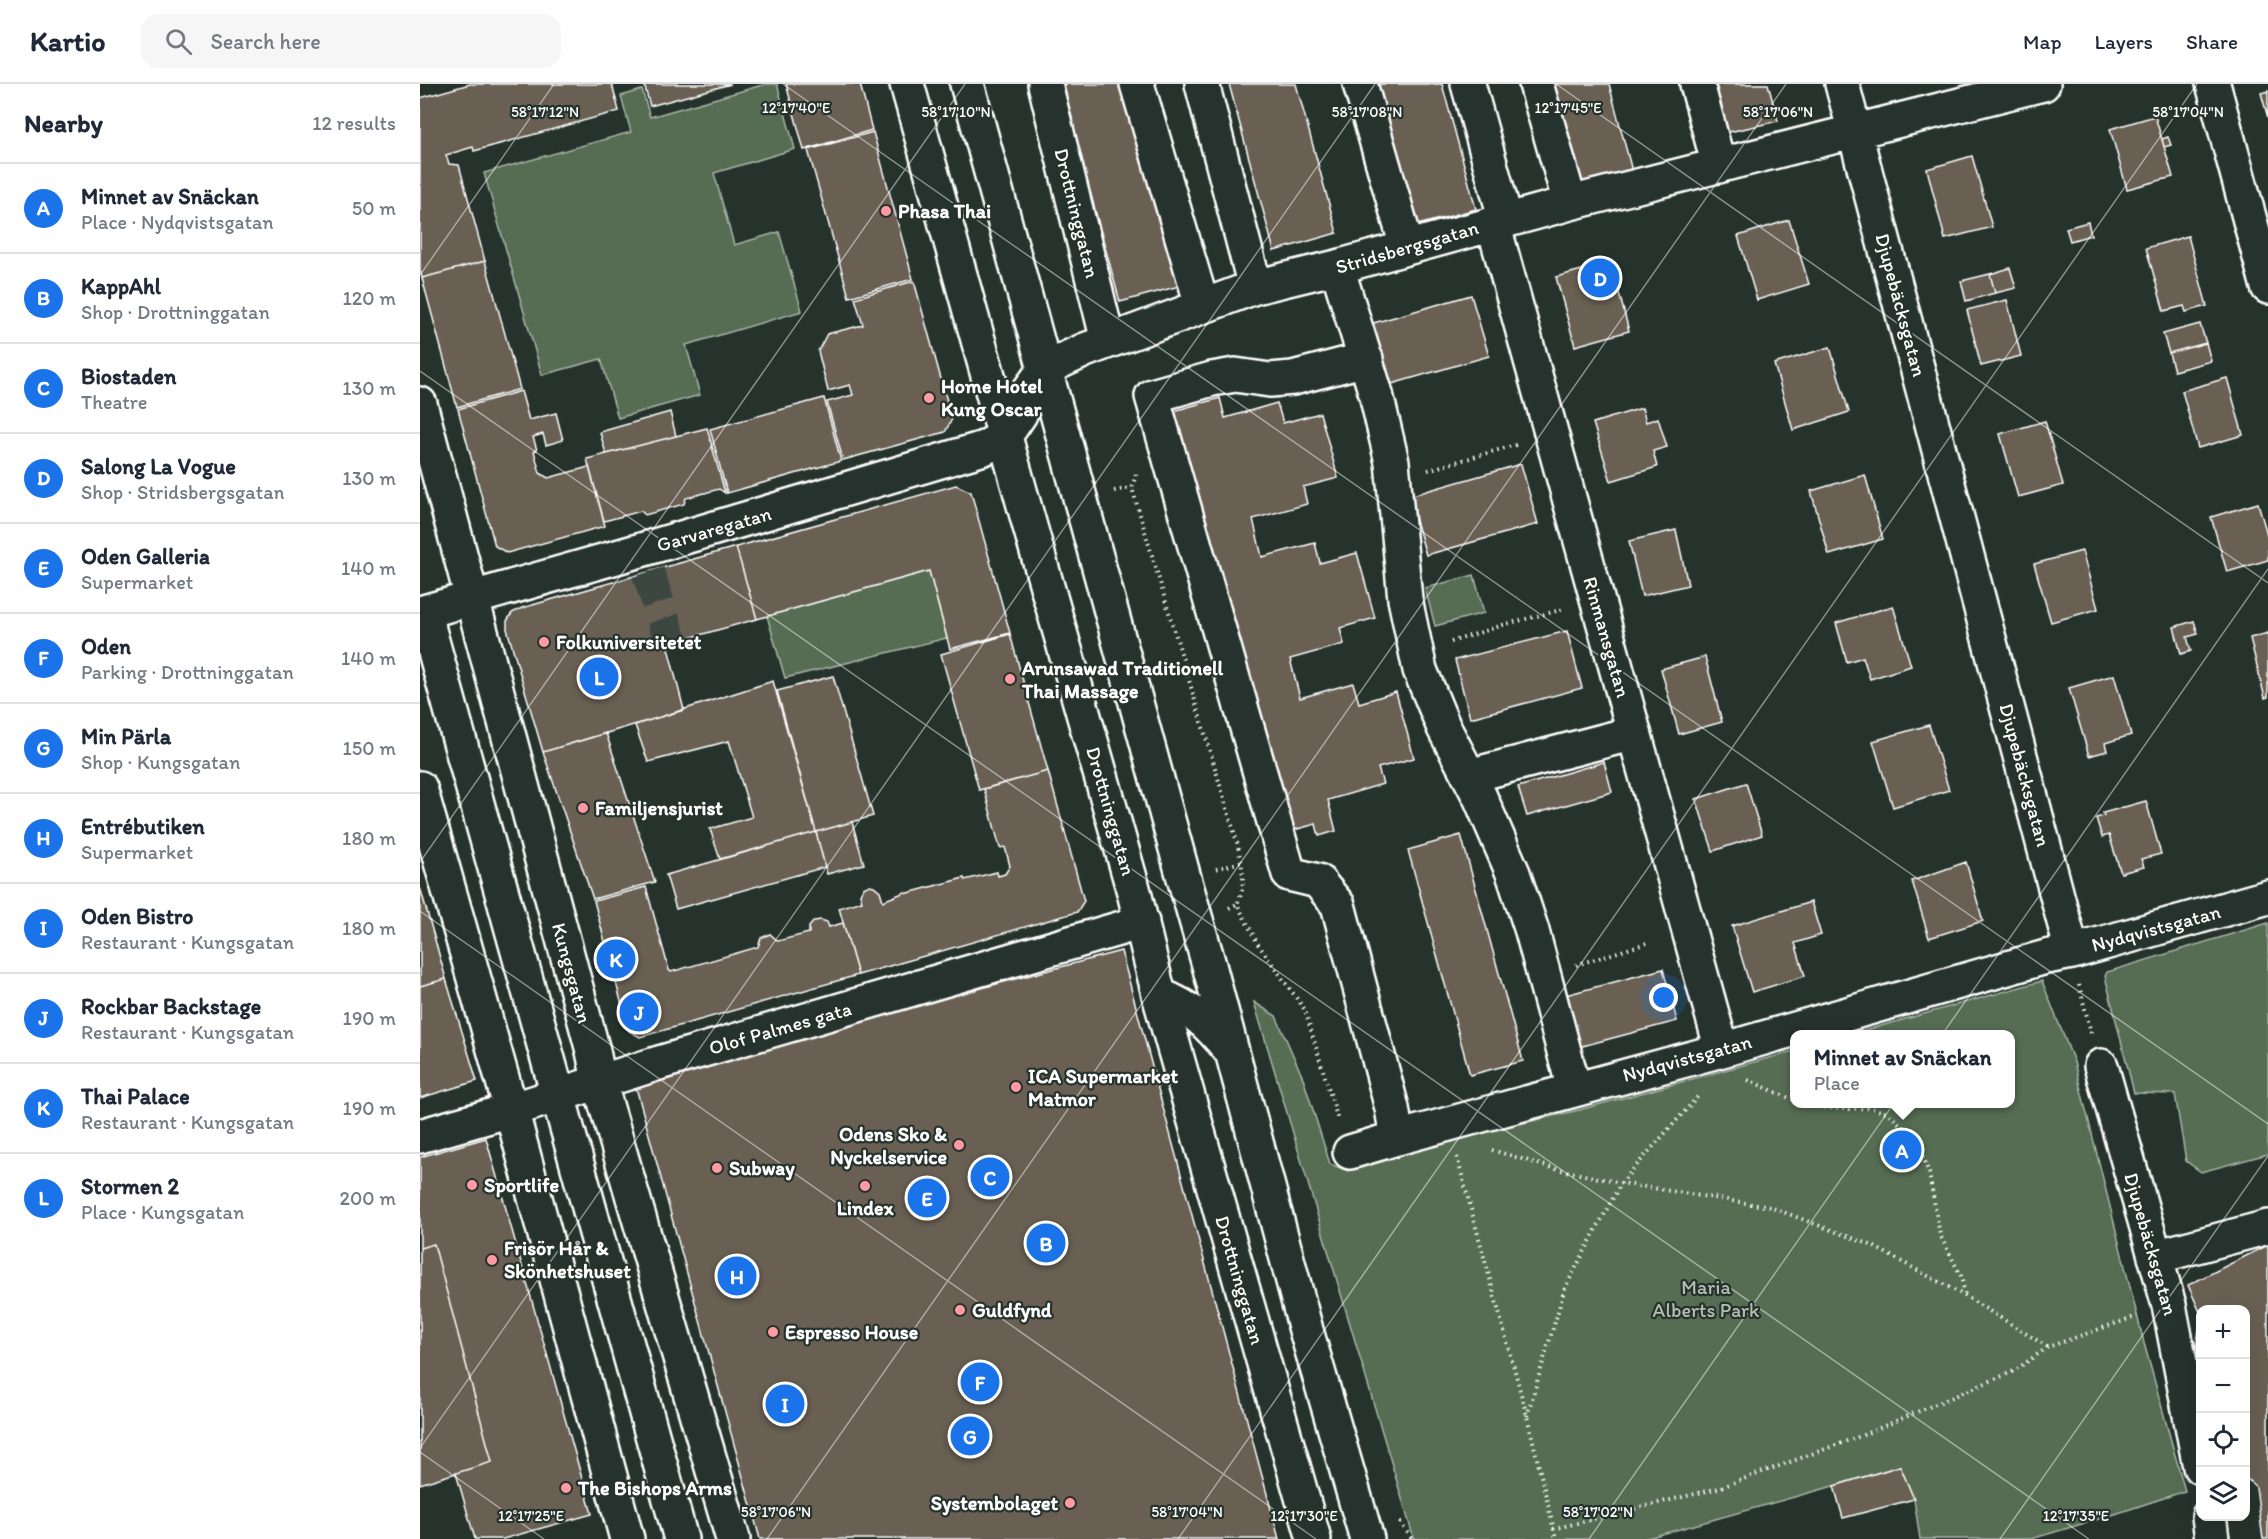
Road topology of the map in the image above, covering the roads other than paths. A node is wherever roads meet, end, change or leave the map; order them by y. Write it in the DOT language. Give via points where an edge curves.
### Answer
graph roads {
  1 [pos="907,84"];
  2 [pos="967,84"];
  3 [pos="1045,84"];
  4 [pos="1137,84"];
  5 [pos="1202,84"];
  6 [pos="1360,84"];
  7 [pos="1468,84"];
  8 [pos="1536,84"];
  9 [pos="1697,84"];
  10 [pos="1842,84"];
  11 [pos="2043,84"];
  12 [pos="2213,84"];
  13 [pos="1855,131"];
  14 [pos="1719,166"];
  15 [pos="1570,203"];
  16 [pos="1500,222"];
  17 [pos="1407,247"];
  18 [pos="1337,267"];
  19 [pos="1256,286"];
  20 [pos="2268,287"];
  21 [pos="1202,305"];
  22 [pos="1108,341"];
  23 [pos="1366,359"];
  24 [pos="1046,368"];
  25 [pos="420,404"];
  26 [pos="1005,436"];
  27 [pos="472,599"];
  28 [pos="423,612"];
  29 [pos="1634,733"];
  30 [pos="1469,776"];
  31 [pos="420,789"];
  32 [pos="2268,897"];
  33 [pos="1142,922"];
  34 [pos="2072,952"];
  35 [pos="1159,995"];
  36 [pos="1790,1030"];
  37 [pos="1792,1030"];
  38 [pos="1722,1050"];
  39 [pos="1233,1053"];
  40 [pos="2101,1066"];
  41 [pos="599,1081"];
  42 [pos="1575,1089"];
  43 [pos="557,1094"];
  44 [pos="511,1110"];
  45 [pos="420,1136"];
  46 [pos="1397,1138"];
  47 [pos="1350,1152"];
  48 [pos="2268,1227"];
  49 [pos="2155,1257"];
  50 [pos="2196,1446"];
  51 [pos="2210,1521"];
  52 [pos="627,1539"];
  53 [pos="681,1539"];
  54 [pos="733,1539"];
  55 [pos="1314,1539"];
  56 [pos="1367,1539"];
  57 [pos="2212,1539"];
  1 -- 26 [label="street, Drottninggatan"];
  2 -- 24 [label="street"];
  3 -- 22 [label="street, Drottninggatan"];
  4 -- 21 [label="street"];
  5 -- 19 [label="street"];
  6 -- 17 [label="street"];
  7 -- 16 [label="street, Rinmansgatan"];
  8 -- 15 [label="street"];
  9 -- 14 [label="street"];
  10 -- 13 [label="street, Djupebäcksgatan"];
  11 -- 13 [label="street, Stridsbergsgatan"];
  12 -- 20 [label="street"];
  13 -- 14 [label="street, Stridsbergsgatan"];
  13 -- 34 [label="street, Djupebäcksgatan"];
  14 -- 15 [label="street, Stridsbergsgatan"];
  15 -- 16 [label="street, Stridsbergsgatan"];
  16 -- 17 [label="street, Stridsbergsgatan"];
  16 -- 29 [label="street, Rinmansgatan" via="1551,435"];
  17 -- 18 [label="street, Stridsbergsgatan"];
  18 -- 19 [label="street, Stridsbergsgatan"];
  18 -- 23 [label="street"];
  19 -- 21 [label="street, Stridsbergsgatan"];
  21 -- 22 [label="street, Stridsbergsgatan"];
  22 -- 24 [label="street, Stridsbergsgatan"];
  23 -- 30 [label="street" via="1392,462 1405,599 1420,670"];
  23 -- 46 [label="street" via="1293,378 1270,380 1235,375 1152,396 1289,874 1318,881 1338,905"];
  24 -- 26 [label="street, Stridsbergsgatan" via="1028,392 1020,414"];
  24 -- 39 [label="street"];
  25 -- 27 [label="street, Kungsgatan"];
  26 -- 27 [label="street, Garvaregatan" via="984,448 645,561"];
  26 -- 33 [label="street, Drottninggatan"];
  27 -- 28 [label="street, Garvaregatan"];
  27 -- 41 [label="street, Kungsgatan"];
  28 -- 43 [label="street"];
  29 -- 30 [label="street"];
  29 -- 38 [label="street, Rinmansgatan"];
  30 -- 42 [label="street" via="1513,873"];
  31 -- 44 [label="street"];
  32 -- 34 [label="street, Nydqvistsgatan"];
  33 -- 35 [label="street, Drottninggatan"];
  33 -- 41 [label="street, Olof Palmes gata"];
  34 -- 37 [label="street, Nydqvistsgatan"];
  35 -- 39 [label="street" via="1195,1012"];
  35 -- 55 [label="street, Drottninggatan"];
  36 -- 38 [label="street, Nydqvistsgatan"];
  38 -- 42 [label="street, Nydqvistsgatan"];
  39 -- 56 [label="street" via="1306,1330"];
  40 -- 49 [label="street, Djupebäcksgatan"];
  41 -- 43 [label="street, Olof Palmes gata"];
  41 -- 54 [label="street, Kungsgatan"];
  42 -- 46 [label="street, Nydqvistsgatan"];
  43 -- 44 [label="street, Olof Palmes gata"];
  43 -- 53 [label="street"];
  44 -- 45 [label="street, Olof Palmes gata"];
  44 -- 52 [label="street"];
  46 -- 47 [label="street, Nydqvistsgatan"];
  48 -- 49 [label="street"];
  49 -- 50 [label="street, Djupebäcksgatan" via="2169,1305"];
  51 -- 57 [label="street"];
}
